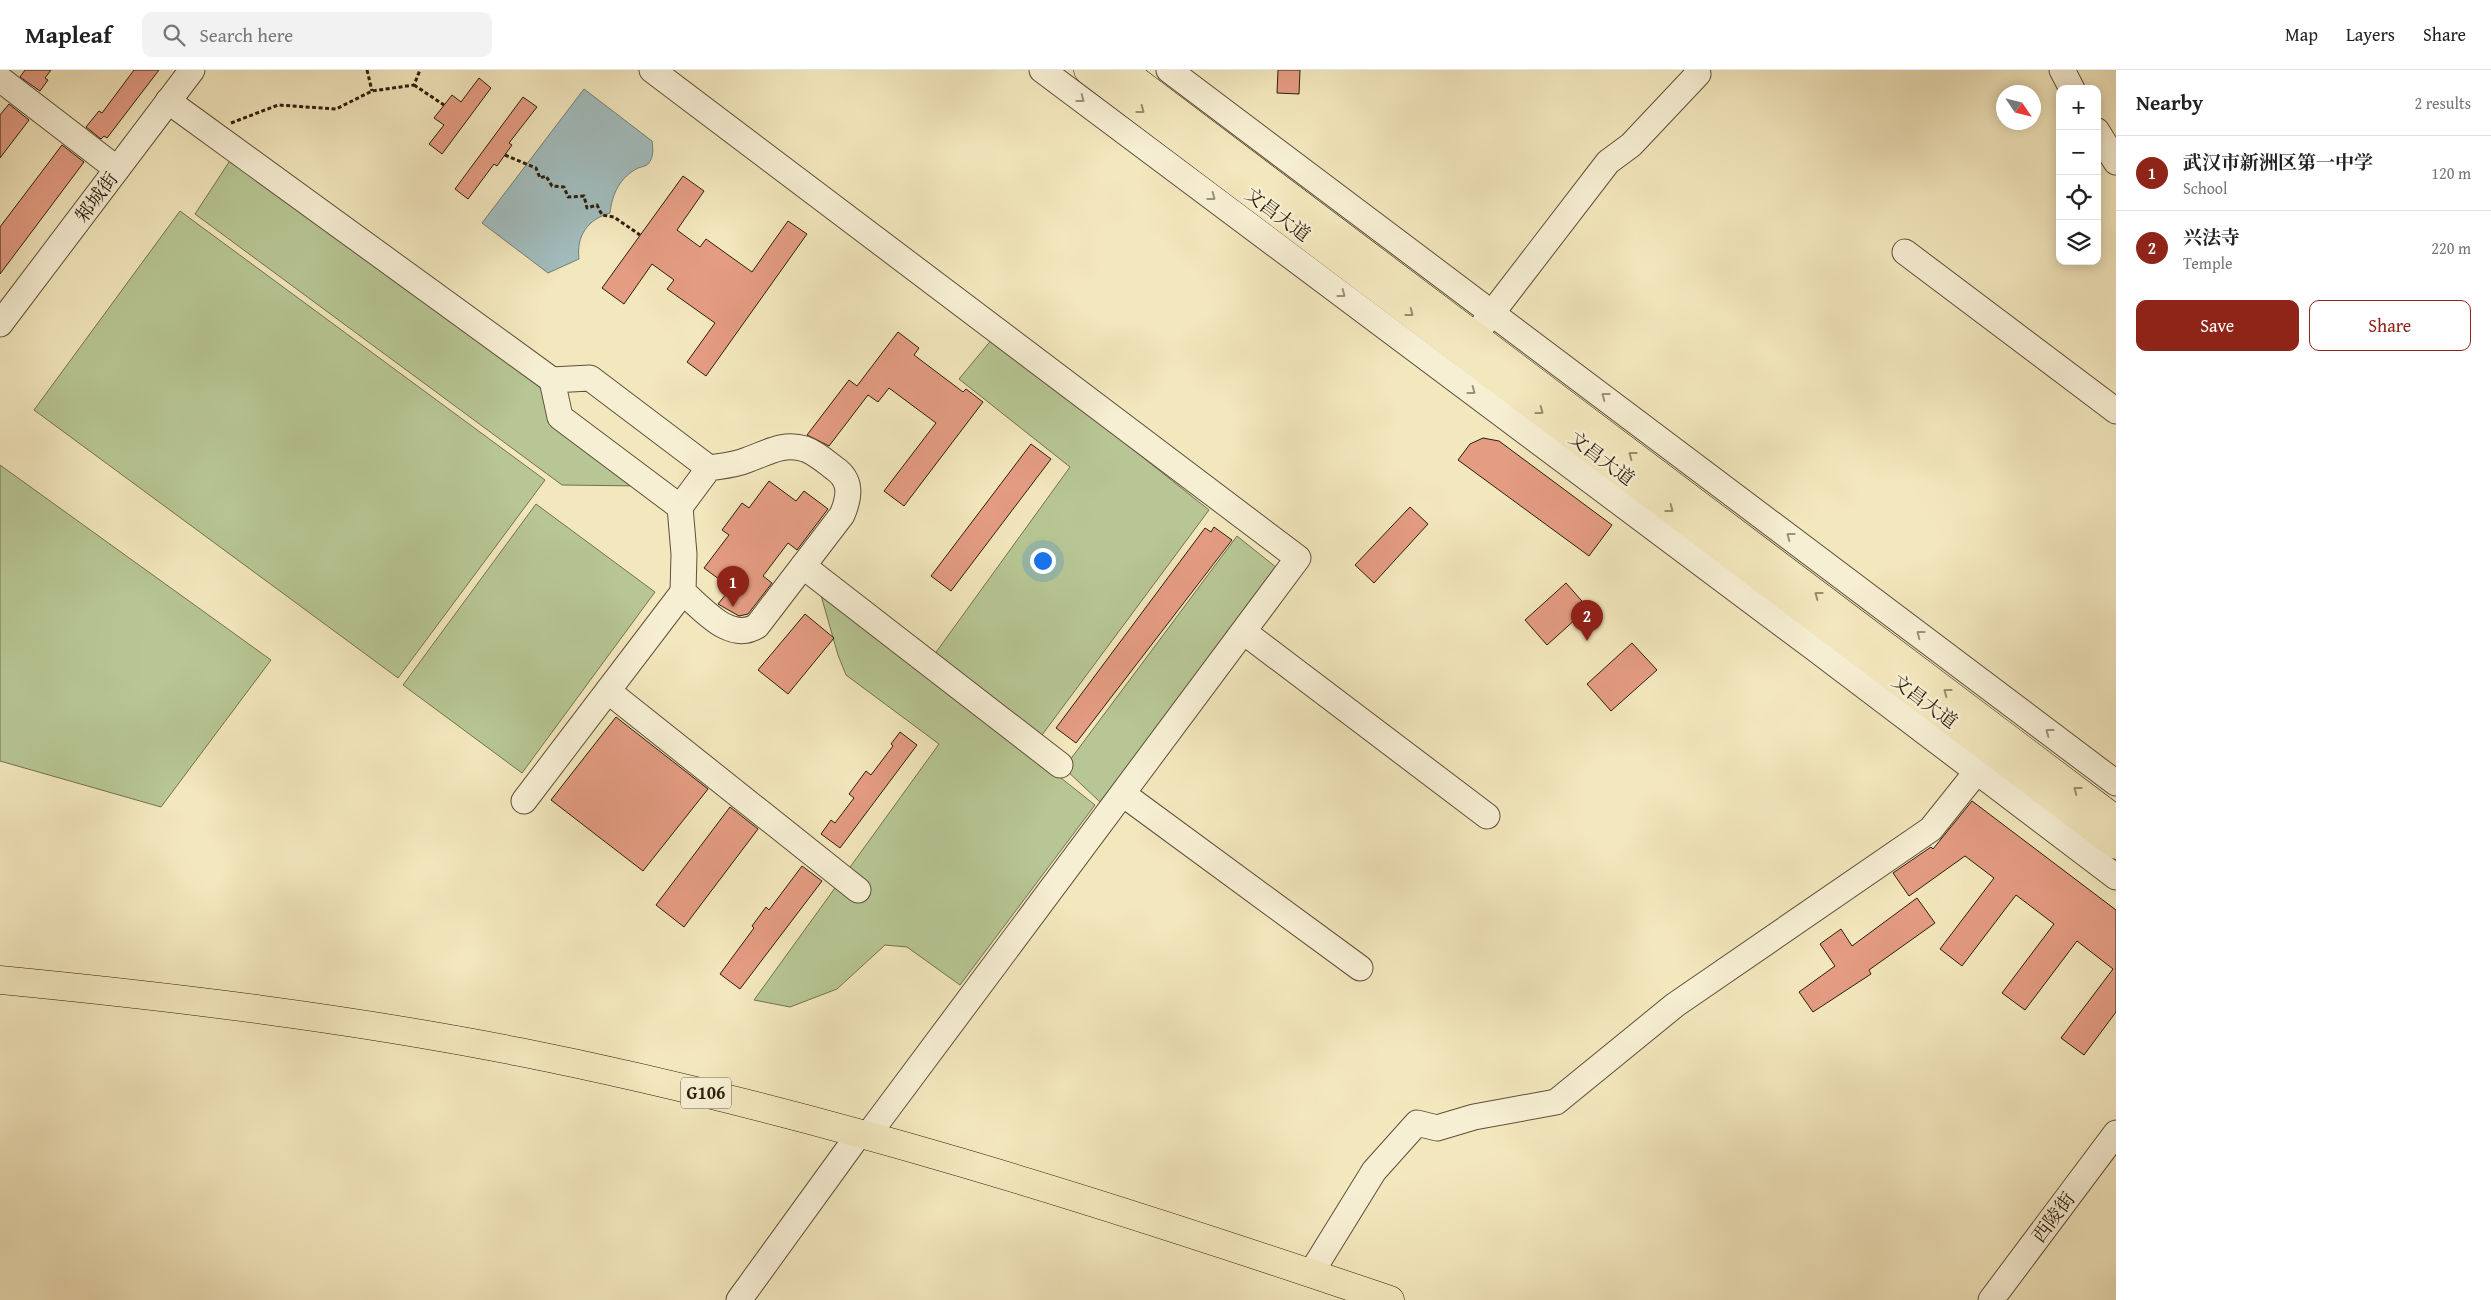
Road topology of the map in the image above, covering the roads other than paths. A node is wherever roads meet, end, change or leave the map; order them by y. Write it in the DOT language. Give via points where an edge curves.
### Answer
graph roads {
  1 [pos="192,70"];
  2 [pos="652,70"];
  3 [pos="1042,70"];
  4 [pos="1088,70"];
  5 [pos="1122,70"];
  6 [pos="1169,70"];
  7 [pos="2062,70"];
  8 [pos="1698,74"];
  9 [pos="0,79"];
  10 [pos="2070,85"];
  11 [pos="168,101"];
  12 [pos="2101,137"];
  13 [pos="2116,162"];
  14 [pos="117,169"];
  15 [pos="1905,252"];
  16 [pos="1493,312"];
  17 [pos="0,324"];
  18 [pos="1475,336"];
  19 [pos="552,380"];
  20 [pos="2116,411"];
  21 [pos="709,468"];
  22 [pos="680,507"];
  23 [pos="803,566"];
  24 [pos="682,592"];
  25 [pos="1244,632"];
  26 [pos="608,691"];
  27 [pos="1984,762"];
  28 [pos="1060,765"];
  29 [pos="2116,783"];
  30 [pos="1123,794"];
  31 [pos="524,801"];
  32 [pos="1486,816"];
  33 [pos="2116,820"];
  34 [pos="2116,845"];
  35 [pos="2116,877"];
  36 [pos="858,890"];
  37 [pos="1360,968"];
  38 [pos="0,980"];
  39 [pos="2116,1133"];
  40 [pos="864,1134"];
  41 [pos="1311,1273"];
  42 [pos="739,1300"];
  43 [pos="1390,1300"];
  44 [pos="1990,1300"];
  1 -- 11 [label="street, 邾城街"];
  2 -- 25 [label="street" via="1298,558"];
  3 -- 27 [label="street, one-way"];
  4 -- 27 [label="main road, 文昌大道, one-way"];
  5 -- 18 [label="main road, 文昌大道"];
  6 -- 16 [label="street"];
  7 -- 10 [label="street"];
  8 -- 16 [label="street" via="1631,145 1608,162"];
  9 -- 14 [label="street"];
  11 -- 14 [label="street, 邾城街"];
  11 -- 19 [label="street"];
  12 -- 13 [label="street"];
  14 -- 17 [label="street, 邾城街"];
  15 -- 20 [label="street"];
  16 -- 18 [label="street"];
  29 -- 16 [label="street, one-way"];
  33 -- 18 [label="main road, 文昌大道, one-way"];
  19 -- 21 [label="street" via="590,378"];
  19 -- 22 [label="street" via="560,417"];
  21 -- 22 [label="street"];
  21 -- 23 [label="street" via="746,460 774,448 798,447 815,454 844,474 848,495 842,515"];
  22 -- 24 [label="street" via="684,554"];
  23 -- 24 [label="street" via="757,626 746,631 728,628"];
  23 -- 28 [label="street"];
  24 -- 26 [label="street"];
  25 -- 30 [label="street"];
  25 -- 32 [label="street"];
  26 -- 31 [label="street"];
  26 -- 36 [label="street"];
  27 -- 34 [label="main road, 文昌大道"];
  27 -- 35 [label="street"];
  27 -- 41 [label="street" via="1931,829 1675,1005 1556,1102 1437,1128 1417,1123 1374,1171"];
  30 -- 37 [label="street"];
  30 -- 40 [label="street"];
  38 -- 40 [label="main road, G106" via="256,1008 439,1037 706,1094"];
  39 -- 44 [label="street, 西陵街"];
  40 -- 41 [label="main road, G106" via="1143,1218"];
  40 -- 42 [label="street"];
  41 -- 43 [label="main road, G106"];
}
